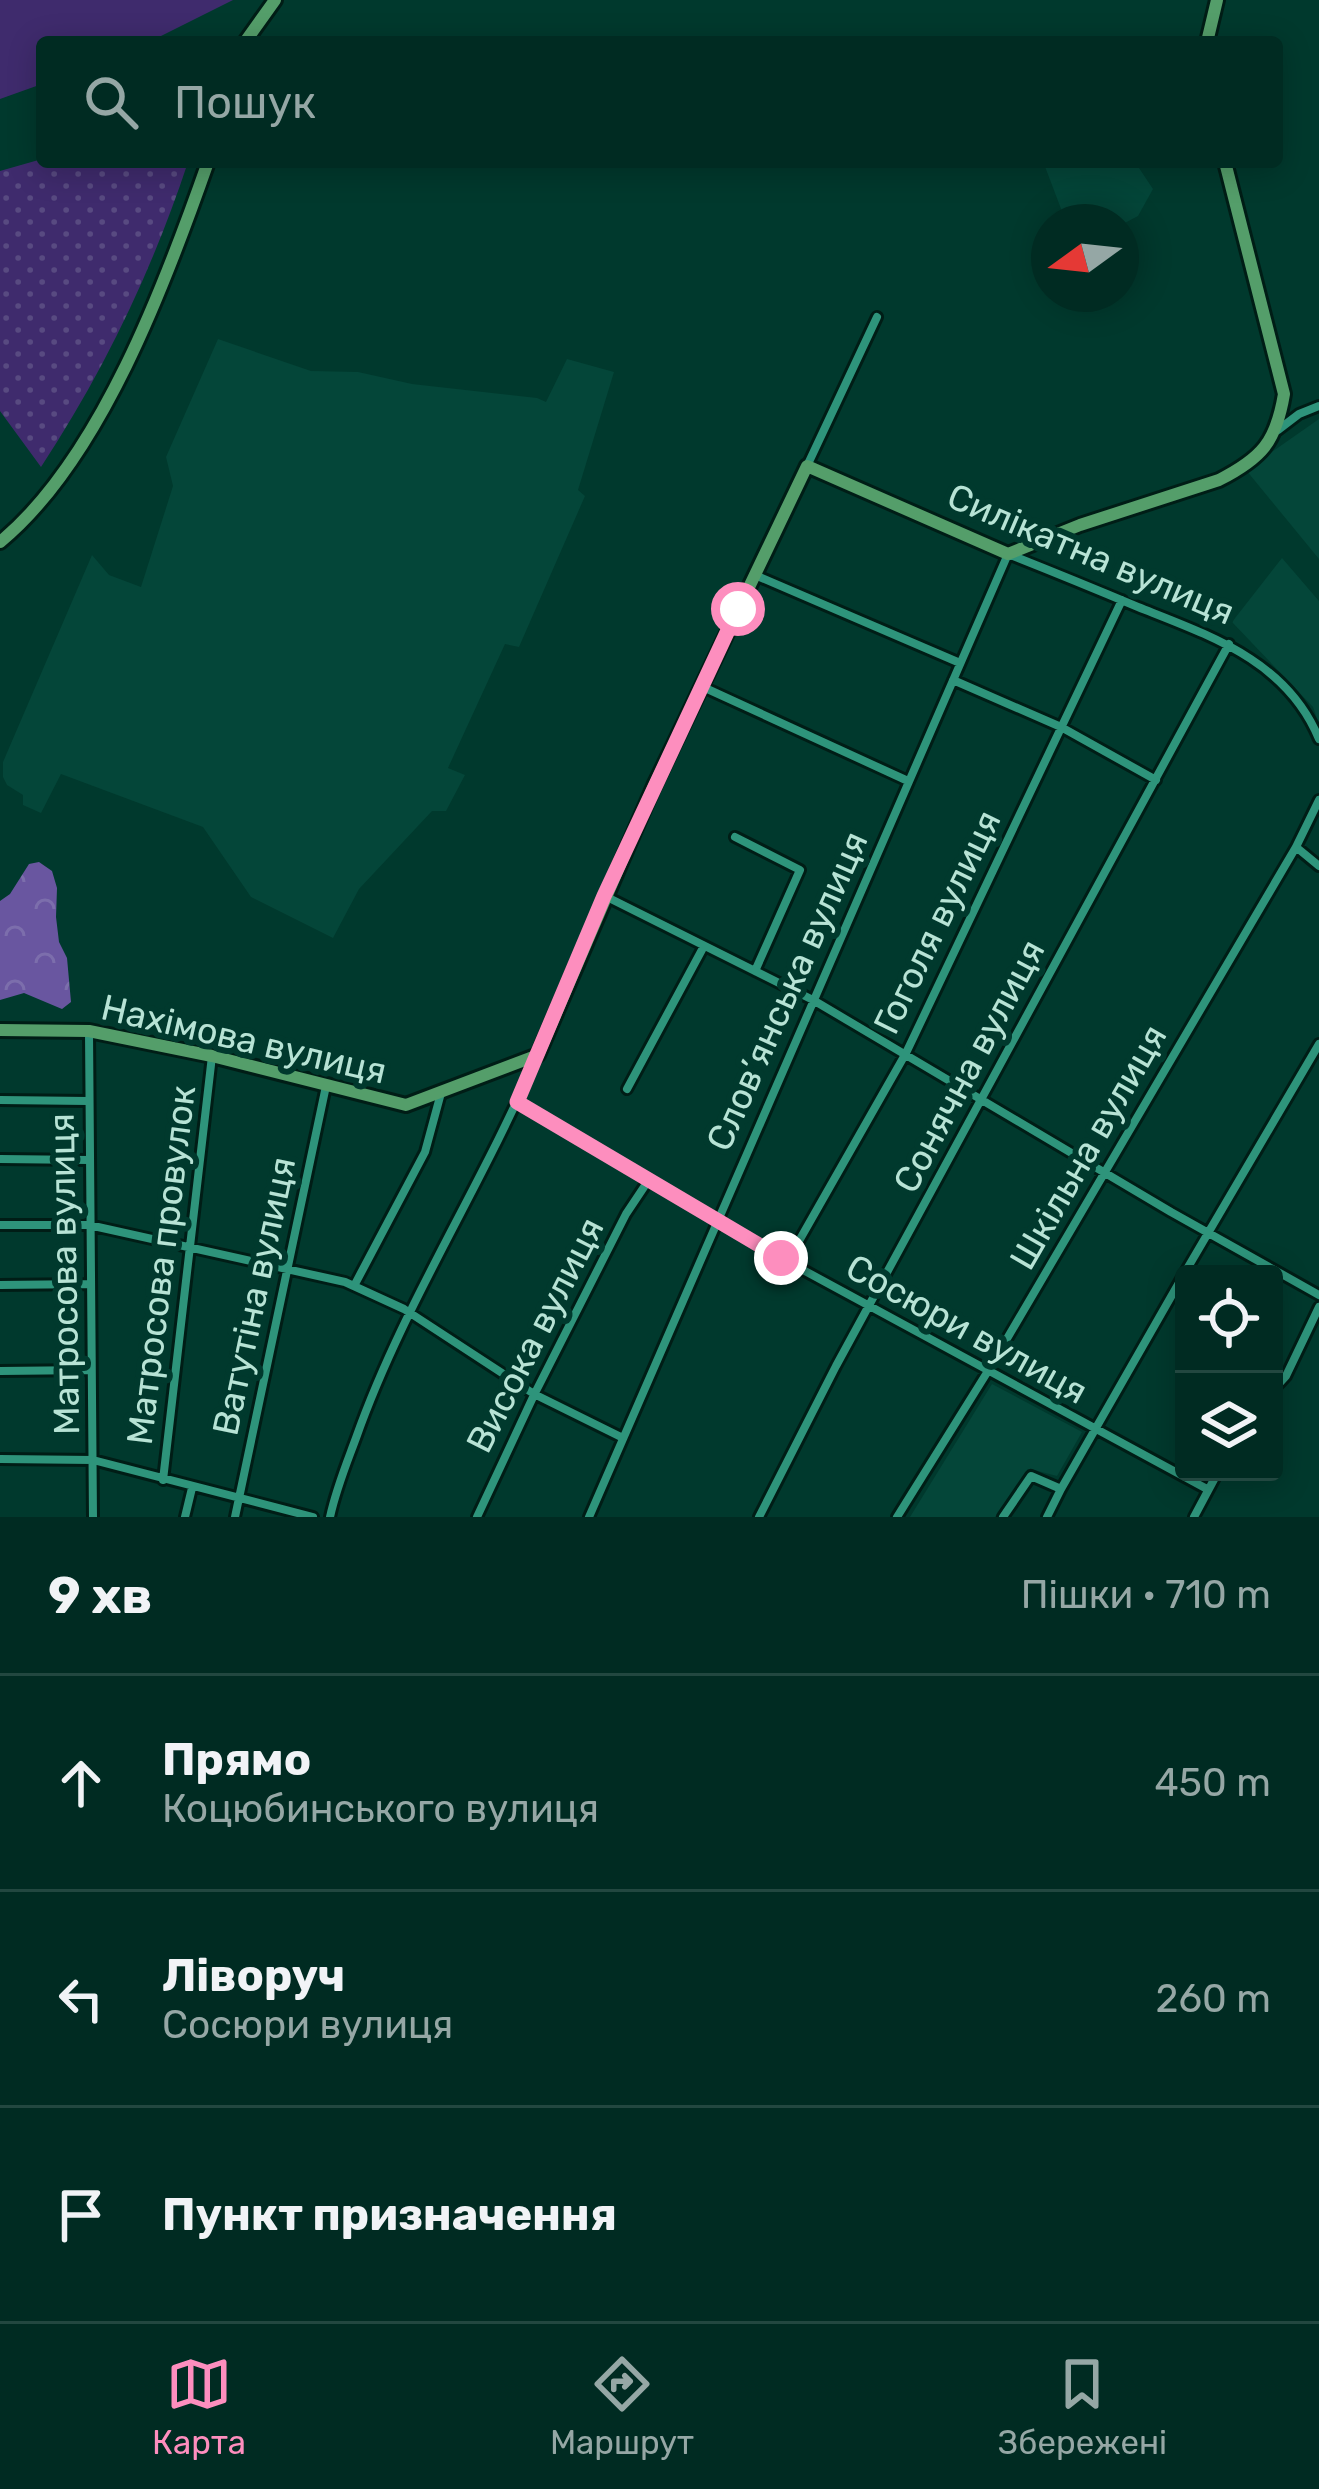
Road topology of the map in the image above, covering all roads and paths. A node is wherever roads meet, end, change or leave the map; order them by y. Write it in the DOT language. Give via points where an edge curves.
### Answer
graph roads {
  1 [pos="275,0"];
  2 [pos="1217,0"];
  3 [pos="249,36"];
  4 [pos="1208,36"];
  5 [pos="206,168"];
  6 [pos="1228,168"];
  7 [pos="877,316"];
  8 [pos="1319,406"];
  9 [pos="1278,430"];
  10 [pos="807,466"];
  11 [pos="0,542"];
  12 [pos="1008,554"];
  13 [pos="755,574"];
  14 [pos="1122,600"];
  15 [pos="1229,644"];
  16 [pos="960,663"];
  17 [pos="953,680"];
  18 [pos="701,686"];
  19 [pos="1061,728"];
  20 [pos="1319,739"];
  21 [pos="1156,780"];
  22 [pos="908,781"];
  23 [pos="1319,800"];
  24 [pos="735,837"];
  25 [pos="1296,847"];
  26 [pos="1319,866"];
  27 [pos="604,896"];
  28 [pos="704,946"];
  29 [pos="755,971"];
  30 [pos="813,1000"];
  31 [pos="0,1030"];
  32 [pos="89,1031"];
  33 [pos="1319,1044"];
  34 [pos="906,1053"];
  35 [pos="538,1054"];
  36 [pos="212,1056"];
  37 [pos="326,1086"];
  38 [pos="627,1089"];
  39 [pos="441,1093"];
  40 [pos="981,1099"];
  41 [pos="0,1100"];
  42 [pos="89,1100"];
  43 [pos="517,1102"];
  44 [pos="0,1159"];
  45 [pos="89,1160"];
  46 [pos="1104,1173"];
  47 [pos="648,1181"];
  48 [pos="716,1222"];
  49 [pos="0,1225"];
  50 [pos="89,1225"];
  51 [pos="1208,1233"];
  52 [pos="189,1247"];
  53 [pos="788,1262"];
  54 [pos="1189,1265"];
  55 [pos="289,1268"];
  56 [pos="90,1284"];
  57 [pos="0,1285"];
  58 [pos="354,1286"];
  59 [pos="1175,1289"];
  60 [pos="1319,1295"];
  61 [pos="870,1307"];
  62 [pos="1319,1307"];
  63 [pos="408,1314"];
  64 [pos="92,1370"];
  65 [pos="0,1371"];
  66 [pos="988,1371"];
  67 [pos="1283,1379"];
  68 [pos="534,1394"];
  69 [pos="1093,1430"];
  70 [pos="623,1438"];
  71 [pos="0,1460"];
  72 [pos="93,1460"];
  73 [pos="163,1480"];
  74 [pos="1212,1481"];
  75 [pos="191,1487"];
  76 [pos="1060,1489"];
  77 [pos="1207,1489"];
  78 [pos="238,1501"];
  79 [pos="93,1517"];
  80 [pos="185,1517"];
  81 [pos="235,1517"];
  82 [pos="313,1517"];
  83 [pos="331,1517"];
  84 [pos="477,1517"];
  85 [pos="589,1517"];
  86 [pos="759,1517"];
  87 [pos="897,1517"];
  88 [pos="1004,1517"];
  89 [pos="1047,1517"];
  90 [pos="1194,1517"];
  1 -- 3 [label="street"];
  2 -- 4 [label="street"];
  5 -- 11 [label="street" via="142,330 96,420"];
  6 -- 9 [label="street" via="1284,394"];
  7 -- 10 [label="street"];
  8 -- 9 [label="street"];
  9 -- 12 [label="street" via="1219,480"];
  10 -- 12 [label="street, Силікатна вулиця"];
  10 -- 13 [label="street"];
  12 -- 14 [label="street, Силікатна вулиця"];
  12 -- 16 [label="street, Слов’янська вулиця"];
  13 -- 16 [label="street"];
  13 -- 18 [label="street"];
  14 -- 15 [label="street, Силікатна вулиця"];
  14 -- 19 [label="street, Гоголя вулиця"];
  15 -- 20 [label="street, Силікатна вулиця" via="1282,683"];
  15 -- 21 [label="street, Сонячна вулиця"];
  16 -- 17 [label="street, Слов’янська вулиця"];
  17 -- 19 [label="street"];
  17 -- 22 [label="street, Слов’янська вулиця"];
  18 -- 22 [label="street"];
  18 -- 27 [label="street"];
  19 -- 21 [label="street"];
  19 -- 34 [label="street, Гоголя вулиця"];
  21 -- 40 [label="street, Сонячна вулиця"];
  22 -- 30 [label="street, Слов’янська вулиця"];
  23 -- 25 [label="street, Шкільна вулиця"];
  24 -- 29 [label="street" via="800,870"];
  25 -- 26 [label="street"];
  25 -- 46 [label="street, Шкільна вулиця"];
  27 -- 28 [label="street"];
  27 -- 35 [label="street"];
  28 -- 29 [label="street"];
  28 -- 38 [label="street"];
  29 -- 30 [label="street"];
  30 -- 34 [label="street"];
  30 -- 48 [label="street, Слов’янська вулиця"];
  31 -- 32 [label="street, Нахімова вулиця"];
  32 -- 36 [label="street, Нахімова вулиця"];
  32 -- 42 [label="street, Матросова вулиця"];
  33 -- 51 [label="street"];
  34 -- 40 [label="street"];
  34 -- 53 [label="street, Гоголя вулиця"];
  35 -- 39 [label="street, Нахімова вулиця"];
  35 -- 43 [label="street"];
  36 -- 37 [label="street, Нахімова вулиця"];
  36 -- 52 [label="street, Матросова провулок"];
  37 -- 39 [label="street, Нахімова вулиця" via="406,1105"];
  37 -- 55 [label="street, Ватутіна вулиця"];
  39 -- 58 [label="street" via="425,1152"];
  40 -- 46 [label="street"];
  40 -- 61 [label="street, Сонячна вулиця"];
  41 -- 42 [label="street"];
  42 -- 45 [label="street, Матросова вулиця"];
  43 -- 47 [label="street, Сосюри вулиця"];
  43 -- 63 [label="street"];
  44 -- 45 [label="street"];
  45 -- 50 [label="street, Матросова вулиця"];
  46 -- 51 [label="street"];
  46 -- 66 [label="street, Шкільна вулиця"];
  47 -- 48 [label="street, Сосюри вулиця"];
  47 -- 68 [label="street, Висока вулиця"];
  48 -- 53 [label="street, Сосюри вулиця"];
  48 -- 70 [label="street, Слов’янська вулиця"];
  49 -- 50 [label="street"];
  50 -- 52 [label="street"];
  50 -- 56 [label="street, Матросова вулиця"];
  51 -- 54 [label="street"];
  51 -- 60 [label="street"];
  52 -- 55 [label="street"];
  52 -- 73 [label="street, Матросова провулок"];
  53 -- 61 [label="street, Сосюри вулиця"];
  55 -- 58 [label="street"];
  55 -- 78 [label="street, Ватутіна вулиця"];
  56 -- 57 [label="street"];
  56 -- 64 [label="street, Матросова вулиця"];
  58 -- 63 [label="street"];
  59 -- 69 [label="street"];
  61 -- 66 [label="street, Сосюри вулиця"];
  61 -- 86 [label="street, Сонячна вулиця"];
  62 -- 67 [label="street"];
  63 -- 68 [label="street"];
  63 -- 83 [label="street"];
  64 -- 65 [label="street"];
  64 -- 72 [label="street, Матросова вулиця"];
  66 -- 69 [label="street, Сосюри вулиця"];
  66 -- 87 [label="street, Шкільна вулиця"];
  68 -- 70 [label="street"];
  68 -- 84 [label="street, Висока вулиця"];
  69 -- 76 [label="street"];
  69 -- 77 [label="street, Сосюри вулиця"];
  70 -- 85 [label="street, Слов’янська вулиця"];
  71 -- 72 [label="street"];
  72 -- 73 [label="street"];
  72 -- 79 [label="street, Матросова вулиця"];
  73 -- 75 [label="street"];
  74 -- 77 [label="street"];
  75 -- 78 [label="street"];
  75 -- 80 [label="street, Матросова провулок"];
  76 -- 88 [label="street" via="1031,1476"];
  76 -- 89 [label="street"];
  77 -- 90 [label="street"];
  78 -- 81 [label="street, Ватутіна вулиця"];
  78 -- 82 [label="street"];
}
